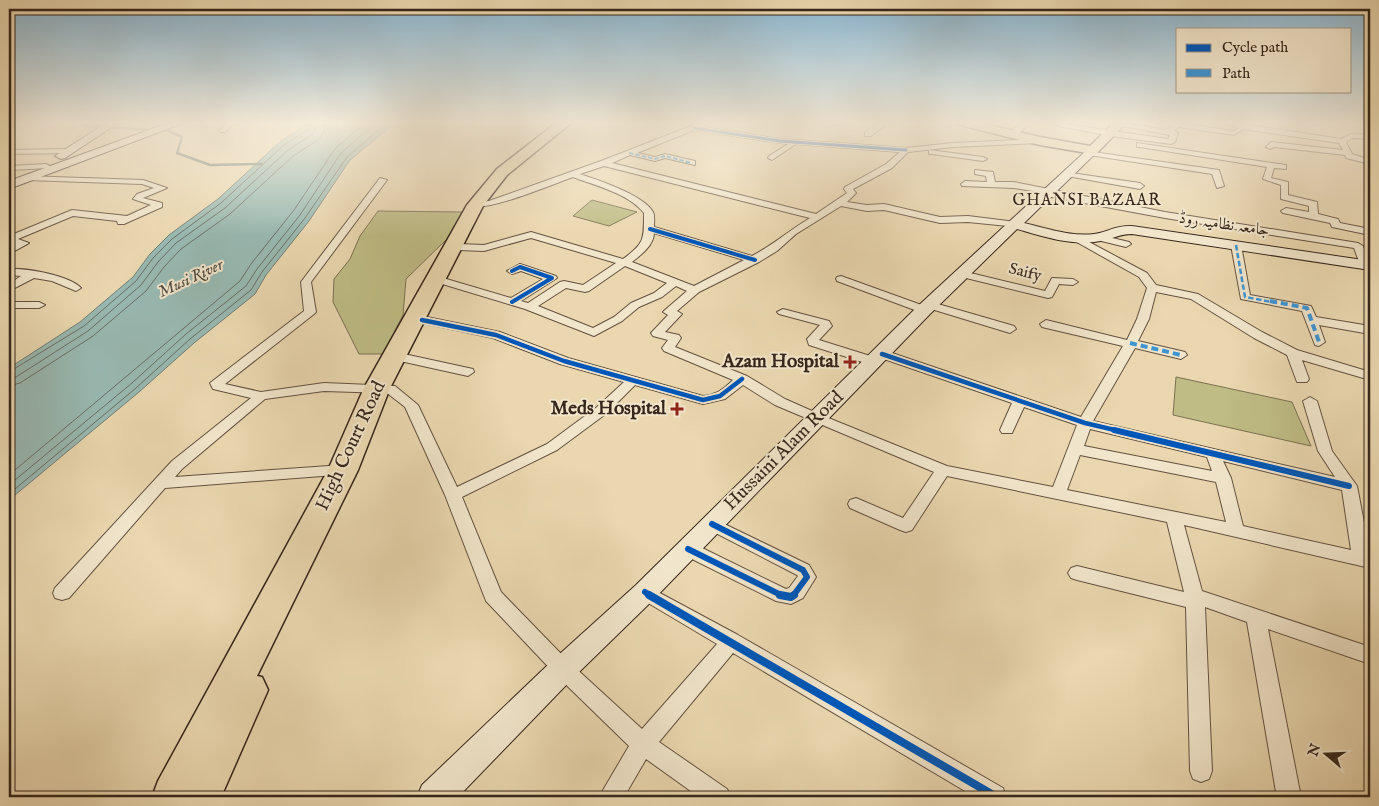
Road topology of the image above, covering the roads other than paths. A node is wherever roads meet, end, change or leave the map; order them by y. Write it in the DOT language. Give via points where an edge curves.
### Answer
graph roads {
  1 [pos="55,161"];
  2 [pos="69,161"];
  3 [pos="517,161"];
  4 [pos="524,161"];
  5 [pos="610,161"];
  6 [pos="683,161"];
  7 [pos="895,161"];
  8 [pos="1082,161"];
  9 [pos="1155,161"];
  10 [pos="1244,161"];
  11 [pos="604,163"];
  12 [pos="692,163"];
  13 [pos="1164,165"];
  14 [pos="1270,165"];
  15 [pos="1283,167"];
  16 [pos="11,169"];
  17 [pos="44,169"];
  18 [pos="978,172"];
  19 [pos="573,174"];
  20 [pos="1067,174"];
  21 [pos="1162,175"];
  22 [pos="27,178"];
  23 [pos="383,180"];
  24 [pos="965,184"];
  25 [pos="9,185"];
  26 [pos="991,185"];
  27 [pos="1140,186"];
  28 [pos="1220,186"];
  29 [pos="1047,193"];
  30 [pos="840,203"];
  31 [pos="479,204"];
  32 [pos="1286,211"];
  33 [pos="1313,216"];
  34 [pos="818,217"];
  35 [pos="128,219"];
  36 [pos="115,224"];
  37 [pos="1016,225"];
  38 [pos="650,229"];
  39 [pos="1367,231"];
  40 [pos="1096,237"];
  41 [pos="1076,238"];
  42 [pos="9,239"];
  43 [pos="1126,244"];
  44 [pos="1236,245"];
  45 [pos="1358,246"];
  46 [pos="459,247"];
  47 [pos="9,251"];
  48 [pos="755,260"];
  49 [pos="624,262"];
  50 [pos="1367,266"];
  51 [pos="9,272"];
  52 [pos="512,272"];
  53 [pos="32,274"];
  54 [pos="962,274"];
  55 [pos="841,279"];
  56 [pos="443,281"];
  57 [pos="675,282"];
  58 [pos="1073,282"];
  59 [pos="9,288"];
  60 [pos="76,288"];
  61 [pos="1152,288"];
  62 [pos="695,290"];
  63 [pos="512,302"];
  64 [pos="9,305"];
  65 [pos="40,305"];
  66 [pos="528,307"];
  67 [pos="928,308"];
  68 [pos="783,312"];
  69 [pos="422,320"];
  70 [pos="1312,320"];
  71 [pos="1046,324"];
  72 [pos="1010,329"];
  73 [pos="1370,330"];
  74 [pos="1319,342"];
  75 [pos="1130,344"];
  76 [pos="1292,353"];
  77 [pos="1181,355"];
  78 [pos="404,358"];
  79 [pos="878,358"];
  80 [pos="468,372"];
  81 [pos="1370,376"];
  82 [pos="1302,378"];
  83 [pos="742,379"];
  84 [pos="632,382"];
  85 [pos="384,389"];
  86 [pos="261,396"];
  87 [pos="1020,400"];
  88 [pos="1310,401"];
  89 [pos="816,418"];
  90 [pos="1085,423"];
  91 [pos="1008,430"];
  92 [pos="1075,449"];
  93 [pos="1213,454"];
  94 [pos="343,470"];
  95 [pos="943,470"];
  96 [pos="1223,478"];
  97 [pos="160,483"];
  98 [pos="1349,486"];
  99 [pos="1058,494"];
  100 [pos="453,495"];
  101 [pos="856,504"];
  102 [pos="1174,517"];
  103 [pos="712,524"];
  104 [pos="1236,530"];
  105 [pos="688,549"];
  106 [pos="1365,560"];
  107 [pos="1078,573"];
  108 [pos="645,592"];
  109 [pos="62,593"];
  110 [pos="1194,599"];
  111 [pos="1256,617"];
  112 [pos="731,641"];
  113 [pos="1370,655"];
  114 [pos="563,669"];
  115 [pos="643,744"];
  116 [pos="1201,771"];
  117 [pos="1288,792"];
  118 [pos="995,796"];
  119 [pos="174,797"];
  120 [pos="198,797"];
  121 [pos="434,797"];
  122 [pos="611,797"];
  123 [pos="719,797"];
  1 -- 17 [label="main road"];
  2 -- 17 [label="main road"];
  3 -- 31 [label="highway, High Court Road" via="502,172"];
  4 -- 31 [label="highway, High Court Road"];
  5 -- 11 [label="street"];
  6 -- 12 [label="street"];
  7 -- 30 [label="street" via="848,189 852,193"];
  8 -- 20 [label="main road, Hussaini Alam Road"];
  9 -- 13 [label="street"];
  10 -- 14 [label="street"];
  11 -- 19 [label="street"];
  11 -- 34 [label="street"];
  13 -- 21 [label="street"];
  13 -- 28 [label="street" via="1216,172"];
  14 -- 15 [label="street"];
  14 -- 33 [label="street" via="1268,180 1285,184 1284,197 1315,206"];
  16 -- 17 [label="street"];
  17 -- 22 [label="main road"];
  18 -- 26 [label="street" via="990,174"];
  19 -- 31 [label="street"];
  19 -- 38 [label="street" via="616,190 643,206 649,213"];
  20 -- 27 [label="street"];
  20 -- 29 [label="main road, Hussaini Alam Road"];
  22 -- 25 [label="main road"];
  22 -- 35 [label="street" via="144,182 163,188 137,200 159,205"];
  23 -- 86 [label="street" via="306,282 310,312 217,383 218,386"];
  24 -- 26 [label="street"];
  26 -- 29 [label="street" via="1014,185"];
  29 -- 37 [label="main road, Hussaini Alam Road"];
  29 -- 45 [label="street"];
  30 -- 34 [label="street"];
  30 -- 37 [label="street" via="867,208 884,207 940,220 968,219"];
  31 -- 46 [label="highway, High Court Road"];
  31 -- 85 [label="highway, High Court Road"];
  32 -- 33 [label="street"];
  33 -- 39 [label="street"];
  34 -- 48 [label="street"];
  35 -- 36 [label="street"];
  35 -- 42 [label="street" via="72,213"];
  37 -- 41 [label="main road, جامعہ نظامیہ روڈ"];
  37 -- 54 [label="main road, Hussaini Alam Road"];
  38 -- 48 [label="street"];
  38 -- 49 [label="street" via="644,246"];
  39 -- 45 [label="street"];
  40 -- 41 [label="main road, جامعہ نظامیہ روڈ"];
  40 -- 43 [label="street"];
  40 -- 44 [label="main road, جامعہ نظامیہ روڈ" via="1125,229"];
  41 -- 61 [label="street" via="1143,275"];
  42 -- 47 [label="street" via="24,243"];
  44 -- 50 [label="main road, جامعہ نظامیہ روڈ"];
  44 -- 70 [label="street" via="1245,296 1307,308"];
  45 -- 50 [label="street"];
  46 -- 49 [label="street" via="484,248 539,236"];
  46 -- 56 [label="highway, High Court Road"];
  48 -- 62 [label="street"];
  49 -- 57 [label="street"];
  49 -- 66 [label="street" via="586,289 564,284"];
  51 -- 53 [label="street"];
  52 -- 63 [label="street" via="520,268 552,278"];
  53 -- 59 [label="street"];
  53 -- 60 [label="street"];
  54 -- 58 [label="street, Saify" via="1048,295 1056,280"];
  54 -- 67 [label="main road, Hussaini Alam Road"];
  55 -- 67 [label="street"];
  56 -- 63 [label="street"];
  56 -- 69 [label="highway, High Court Road"];
  57 -- 62 [label="street"];
  57 -- 66 [label="street" via="594,332"];
  61 -- 75 [label="street" via="1143,318"];
  61 -- 76 [label="street" via="1194,296"];
  62 -- 83 [label="street" via="669,312 676,314 657,333 675,338 668,348"];
  63 -- 66 [label="street"];
  64 -- 65 [label="street"];
  67 -- 72 [label="street"];
  67 -- 79 [label="main road, Hussaini Alam Road"];
  68 -- 79 [label="street" via="825,323 814,342"];
  69 -- 78 [label="highway, High Court Road"];
  69 -- 84 [label="street" via="496,335"];
  70 -- 73 [label="street"];
  70 -- 74 [label="street"];
  71 -- 75 [label="street"];
  75 -- 77 [label="street"];
  75 -- 90 [label="street"];
  76 -- 81 [label="street"];
  76 -- 82 [label="street"];
  78 -- 80 [label="street"];
  78 -- 85 [label="highway, High Court Road"];
  79 -- 87 [label="street"];
  79 -- 89 [label="main road, Hussaini Alam Road"];
  83 -- 84 [label="street" via="716,400 703,400"];
  83 -- 89 [label="street" via="780,402"];
  84 -- 100 [label="street" via="602,410 552,447"];
  85 -- 86 [label="street" via="324,387"];
  85 -- 94 [label="highway, High Court Road"];
  85 -- 100 [label="street" via="411,406"];
  85 -- 120 [label="highway, High Court Road" via="355,470"];
  86 -- 97 [label="street" via="177,465"];
  87 -- 90 [label="street"];
  87 -- 91 [label="street"];
  88 -- 98 [label="street" via="1325,450"];
  89 -- 95 [label="street"];
  89 -- 103 [label="main road, Hussaini Alam Road"];
  90 -- 92 [label="street"];
  90 -- 93 [label="street"];
  92 -- 96 [label="street"];
  92 -- 99 [label="street"];
  93 -- 96 [label="street"];
  93 -- 98 [label="street"];
  94 -- 97 [label="street"];
  94 -- 119 [label="highway, High Court Road"];
  95 -- 99 [label="street"];
  95 -- 101 [label="street" via="906,526"];
  96 -- 104 [label="street"];
  97 -- 109 [label="street"];
  98 -- 106 [label="street"];
  99 -- 102 [label="street"];
  100 -- 114 [label="street" via="492,596"];
  102 -- 104 [label="street"];
  102 -- 110 [label="street"];
  103 -- 105 [label="main road, Hussaini Alam Road"];
  103 -- 105 [label="street" via="803,570 806,577 796,593 791,597 783,596"];
  104 -- 106 [label="street"];
  105 -- 108 [label="main road, Hussaini Alam Road"];
  107 -- 110 [label="street"];
  108 -- 112 [label="street"];
  108 -- 114 [label="main road, Hussaini Alam Road"];
  110 -- 111 [label="street"];
  110 -- 116 [label="street"];
  111 -- 113 [label="street"];
  111 -- 117 [label="street"];
  112 -- 115 [label="street"];
  112 -- 118 [label="street"];
  114 -- 115 [label="street"];
  114 -- 121 [label="main road, Hussaini Alam Road"];
  115 -- 122 [label="street"];
  115 -- 123 [label="street"];
}
